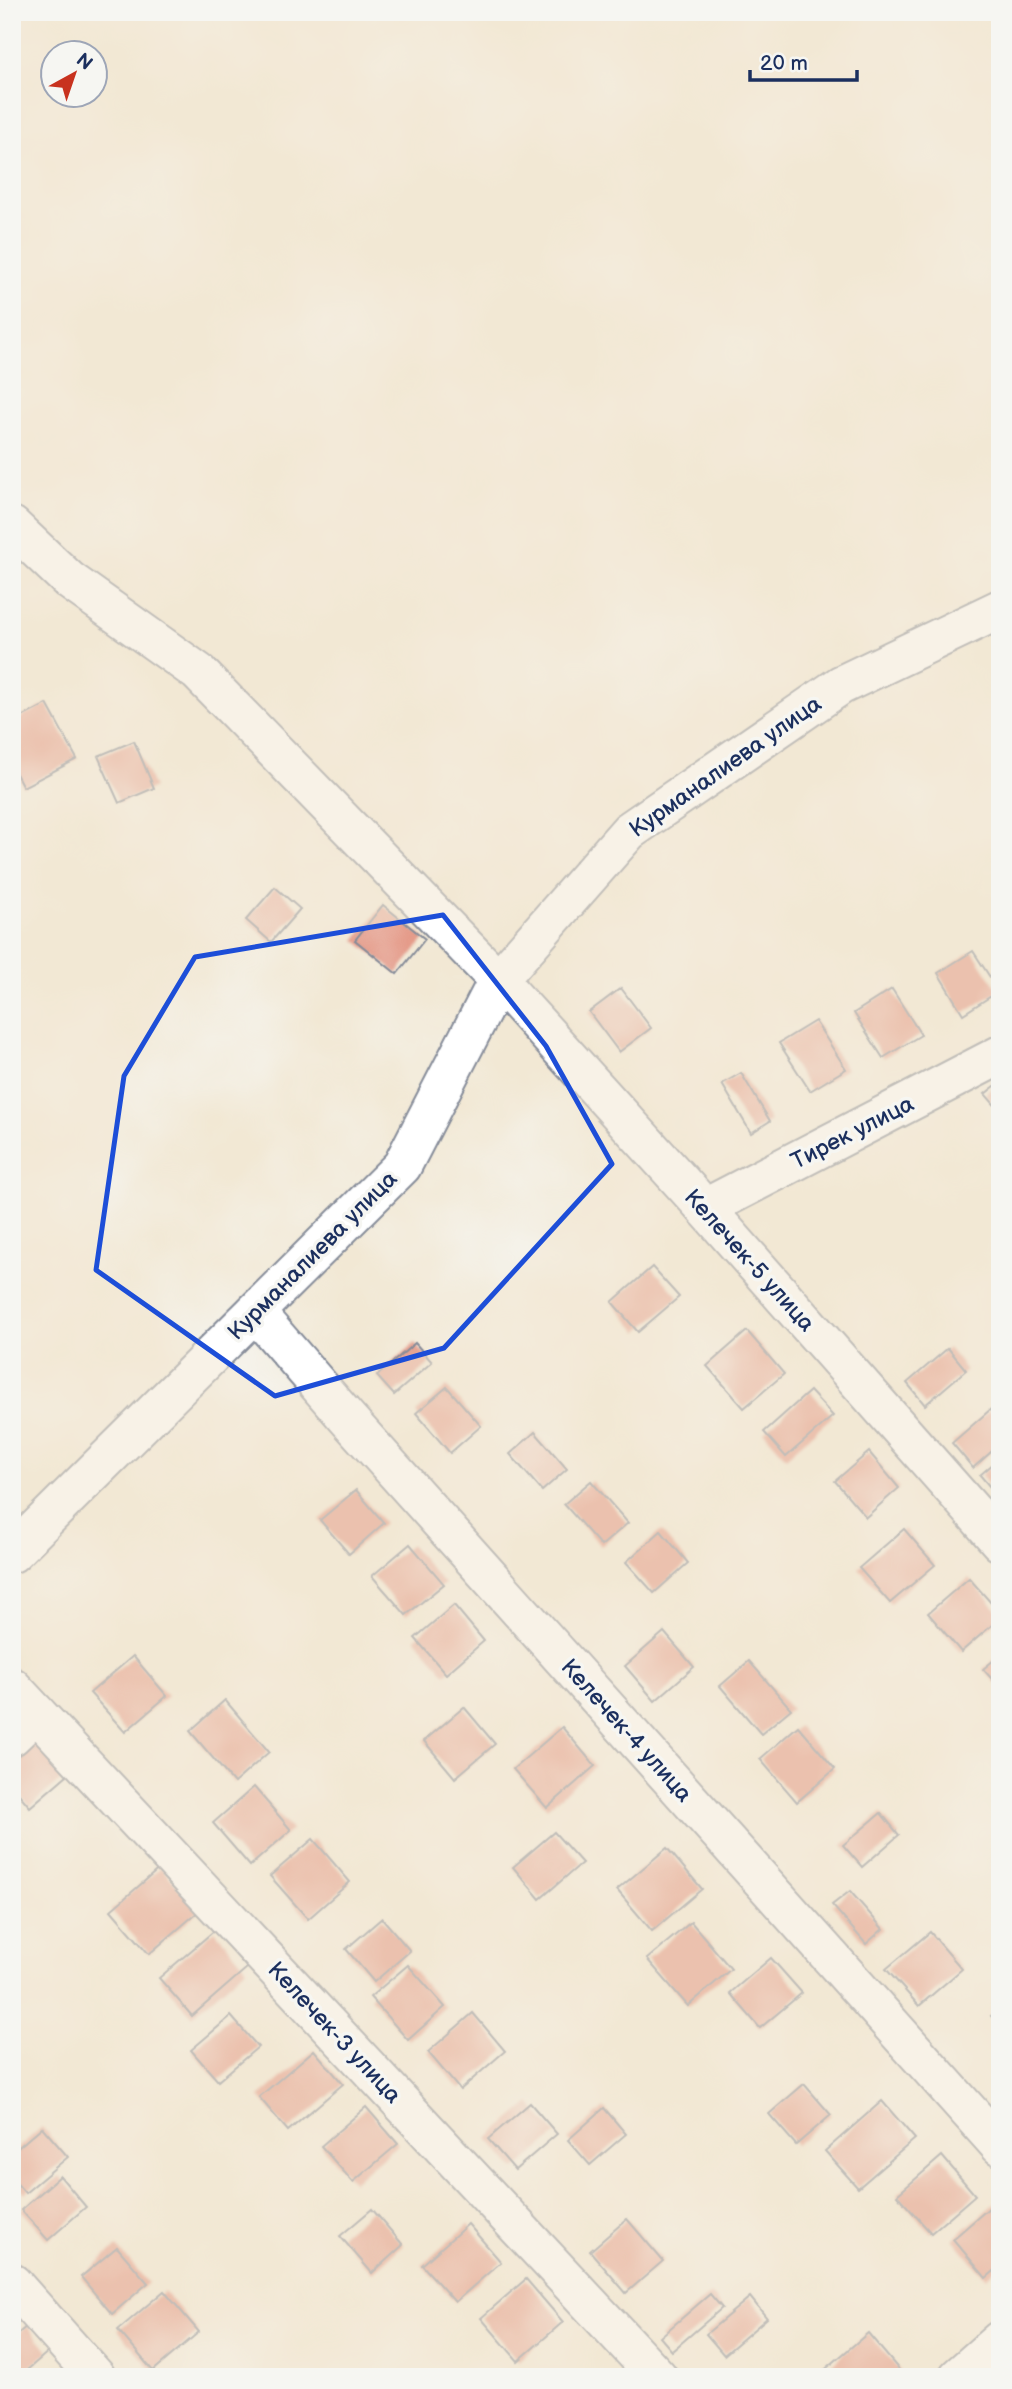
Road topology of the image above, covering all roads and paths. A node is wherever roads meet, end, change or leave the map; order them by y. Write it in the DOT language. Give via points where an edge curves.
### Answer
graph roads {
  1 [pos="12,526"];
  2 [pos="1000,609"];
  3 [pos="498,980"];
  4 [pos="1000,1055"];
  5 [pos="705,1208"];
  6 [pos="255,1312"];
  7 [pos="1000,1542"];
  8 [pos="12,1553"];
  9 [pos="20,1712"];
  10 [pos="1000,2146"];
  11 [pos="12,2283"];
  12 [pos="1000,2340"];
  13 [pos="96,2377"];
  14 [pos="659,2377"];
  15 [pos="958,2377"];
  1 -- 3 [label="street, Келечек-5 улица" via="69,580 198,672"];
  2 -- 3 [label="street, Курманалиева улица" via="841,685 629,831"];
  3 -- 5 [label="street, Келечек-5 улица"];
  3 -- 6 [label="street, Курманалиева улица" via="402,1166"];
  4 -- 5 [label="street, Тирек улица"];
  5 -- 7 [label="street, Келечек-5 улица"];
  6 -- 8 [label="street, Курманалиева улица"];
  6 -- 10 [label="street, Келечек-4 улица"];
  9 -- 14 [label="street, Келечек-3 улица"];
  11 -- 13 [label="street"];
  12 -- 15 [label="street"];
}
